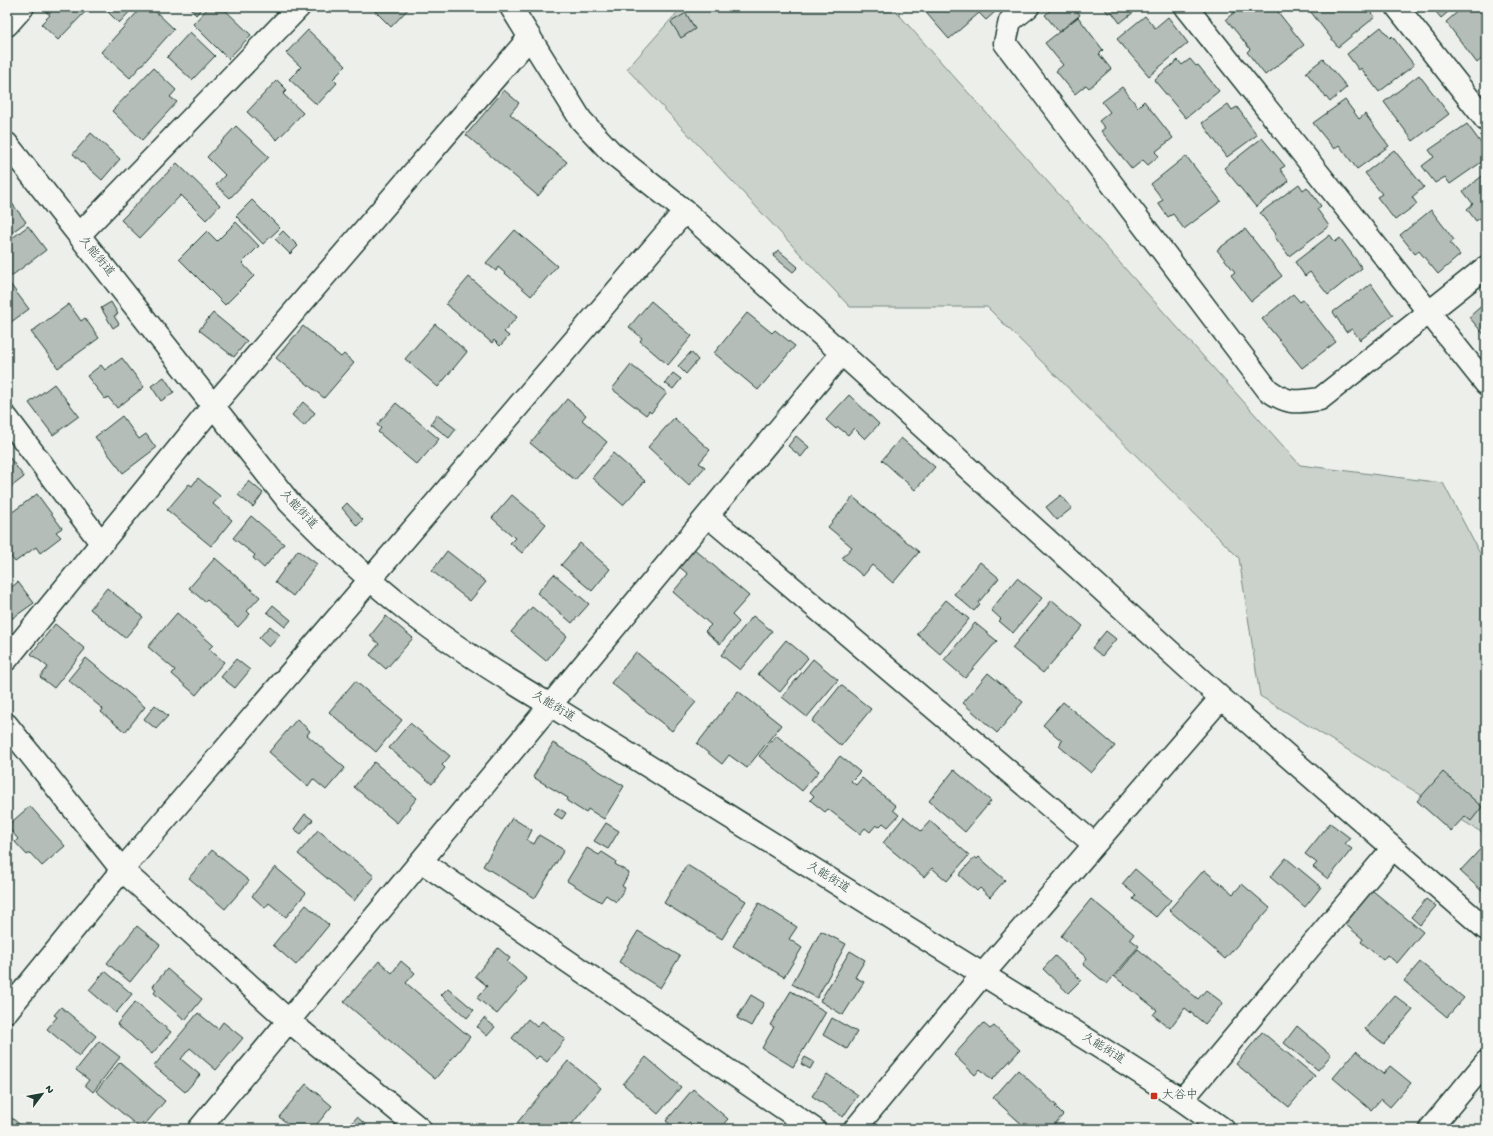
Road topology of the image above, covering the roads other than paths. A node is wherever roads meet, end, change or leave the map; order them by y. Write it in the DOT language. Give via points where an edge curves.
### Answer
graph roads {
  1 [pos="23,7"];
  2 [pos="299,7"];
  3 [pos="511,7"];
  4 [pos="1028,7"];
  5 [pos="1186,7"];
  6 [pos="1397,7"];
  7 [pos="7,25"];
  8 [pos="530,37"];
  9 [pos="1486,120"];
  10 [pos="7,144"];
  11 [pos="685,211"];
  12 [pos="79,235"];
  13 [pos="1486,267"];
  14 [pos="1429,312"];
  15 [pos="842,353"];
  16 [pos="1486,384"];
  17 [pos="214,405"];
  18 [pos="7,418"];
  19 [pos="708,516"];
  20 [pos="102,544"];
  21 [pos="370,580"];
  22 [pos="7,659"];
  23 [pos="1221,698"];
  24 [pos="550,705"];
  25 [pos="7,725"];
  26 [pos="1094,844"];
  27 [pos="1393,848"];
  28 [pos="422,862"];
  29 [pos="122,870"];
  30 [pos="1486,929"];
  31 [pos="983,974"];
  32 [pos="7,1011"];
  33 [pos="289,1021"];
  34 [pos="1486,1062"];
  35 [pos="1182,1100"];
  36 [pos="199,1129"];
  37 [pos="420,1129"];
  38 [pos="814,1129"];
  39 [pos="855,1129"];
  40 [pos="1223,1129"];
  41 [pos="1430,1129"];
  1 -- 7 [label="street"];
  2 -- 12 [label="street"];
  3 -- 8 [label="street"];
  4 -- 14 [label="street" via="1010,22 1005,43 1268,390 1278,397 1295,402 1320,399"];
  5 -- 14 [label="street"];
  6 -- 9 [label="street"];
  8 -- 11 [label="street" via="581,120 611,152"];
  8 -- 17 [label="street"];
  10 -- 12 [label="street, 久能街道"];
  11 -- 15 [label="street"];
  11 -- 21 [label="street"];
  12 -- 17 [label="street, 久能街道"];
  13 -- 14 [label="street"];
  14 -- 16 [label="street"];
  15 -- 19 [label="street"];
  15 -- 23 [label="street"];
  17 -- 20 [label="street"];
  17 -- 21 [label="street, 久能街道" via="290,502 330,544"];
  18 -- 20 [label="street"];
  19 -- 24 [label="street"];
  19 -- 26 [label="street"];
  20 -- 22 [label="street"];
  21 -- 24 [label="street, 久能街道" via="453,645"];
  21 -- 29 [label="street"];
  23 -- 26 [label="street"];
  23 -- 27 [label="street"];
  24 -- 28 [label="street"];
  24 -- 31 [label="street, 久能街道"];
  25 -- 29 [label="street"];
  26 -- 31 [label="street"];
  27 -- 30 [label="street"];
  27 -- 35 [label="street"];
  28 -- 33 [label="street"];
  28 -- 38 [label="street"];
  29 -- 32 [label="street"];
  29 -- 33 [label="street"];
  31 -- 35 [label="street, 久能街道"];
  31 -- 39 [label="street"];
  33 -- 36 [label="street"];
  33 -- 37 [label="street"];
  34 -- 41 [label="street"];
  35 -- 40 [label="street, 久能街道"];
}
